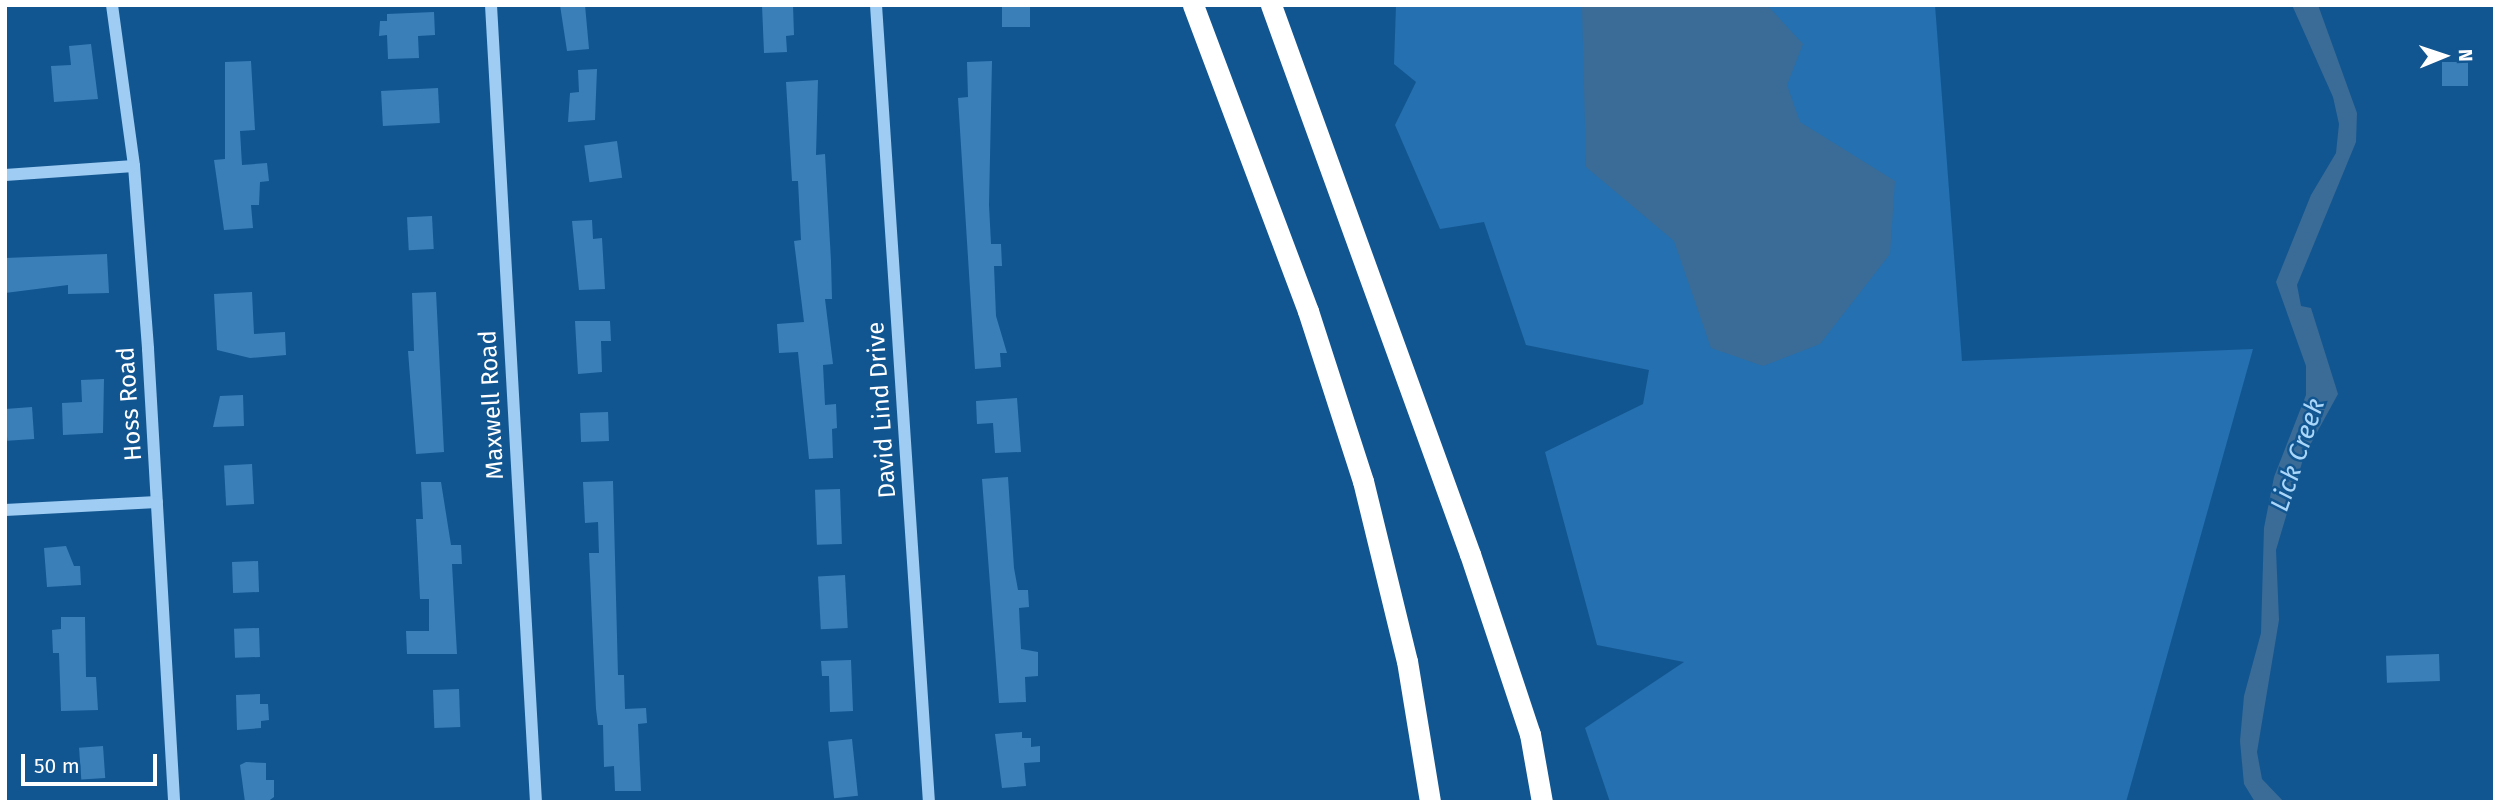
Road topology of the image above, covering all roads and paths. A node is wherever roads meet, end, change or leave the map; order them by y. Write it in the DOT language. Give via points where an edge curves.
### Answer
graph roads {
  1 [pos="112,5"];
  2 [pos="491,5"];
  3 [pos="1193,5"];
  4 [pos="1271,5"];
  5 [pos="875,10"];
  6 [pos="134,166"];
  7 [pos="5,175"];
  8 [pos="158,502"];
  9 [pos="5,510"];
  10 [pos="174,802"];
  11 [pos="536,802"];
  12 [pos="929,802"];
  13 [pos="1430,802"];
  14 [pos="1542,802"];
  1 -- 6 [label="street, Hoss Road"];
  2 -- 11 [label="street, Maxwell Road"];
  3 -- 13 [label="highway" via="1308,311 1363,481 1407,661"];
  4 -- 14 [label="highway" via="1470,554 1530,734"];
  5 -- 12 [label="street, David Lind Drive"];
  6 -- 7 [label="street"];
  6 -- 8 [label="street, Hoss Road"];
  8 -- 9 [label="street"];
  8 -- 10 [label="street, Hoss Road"];
}
